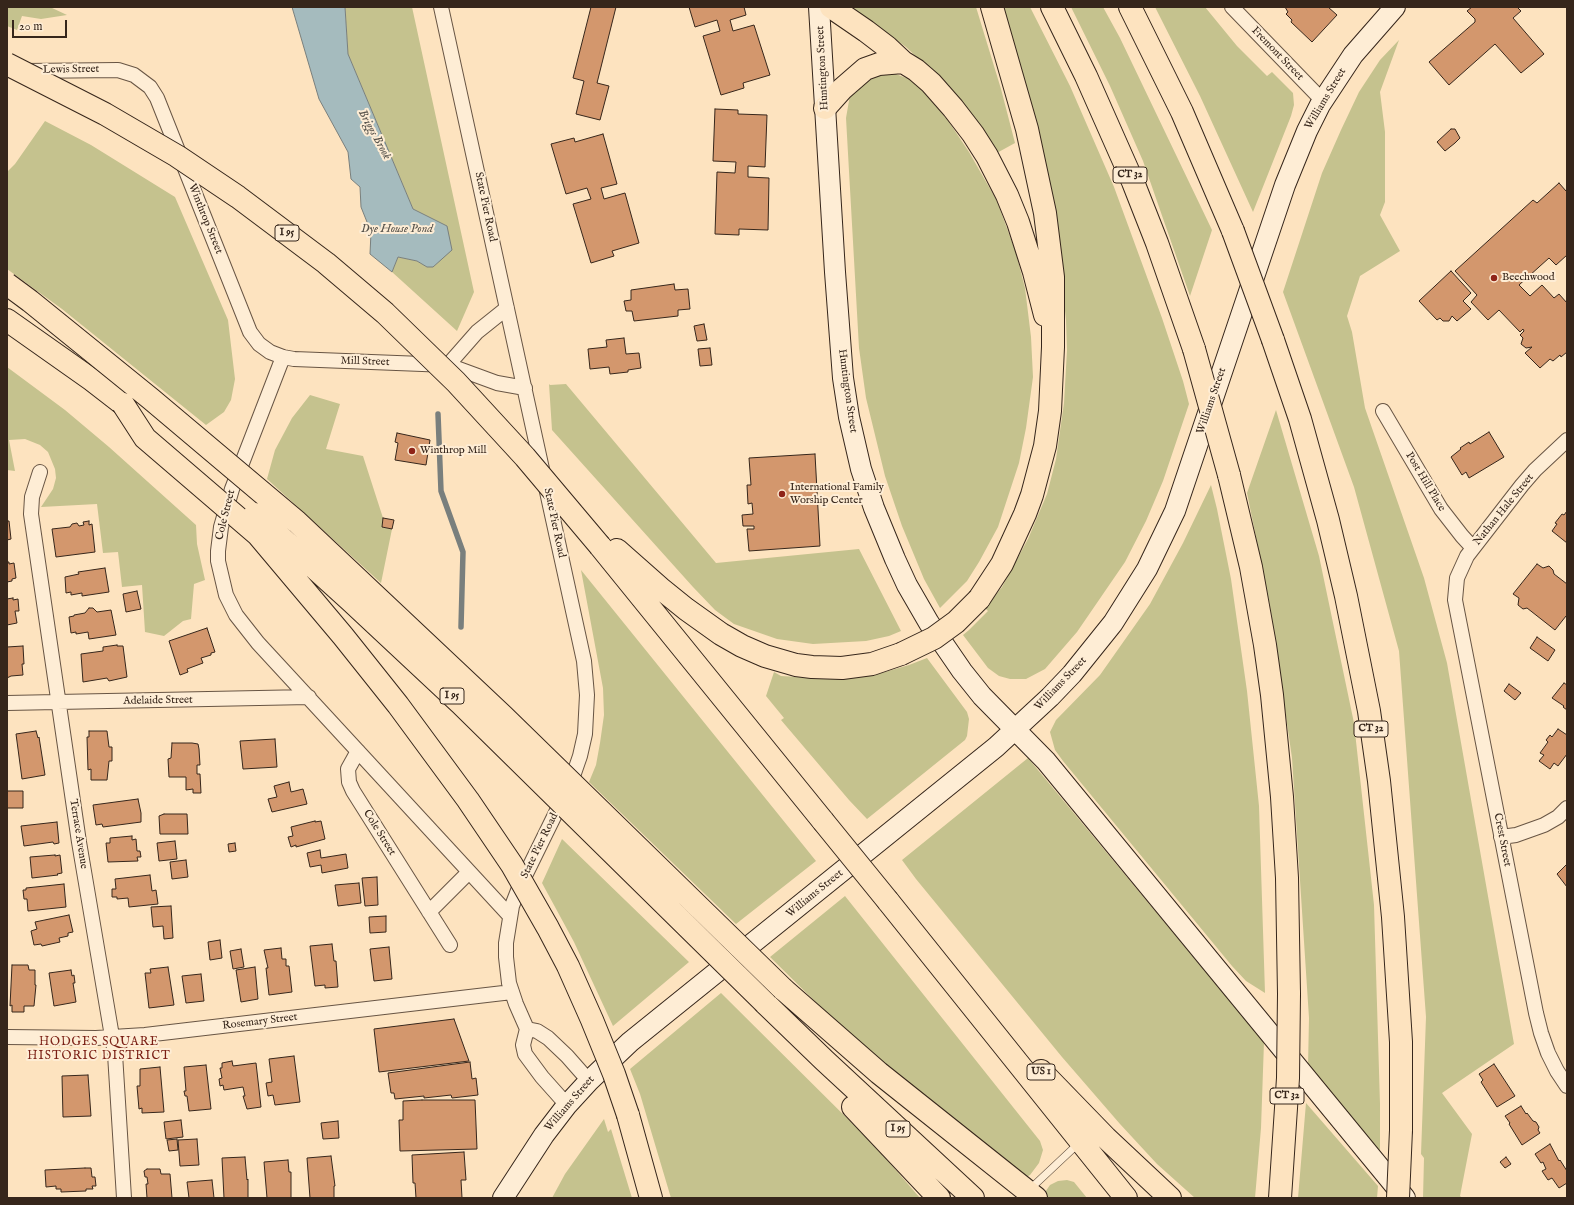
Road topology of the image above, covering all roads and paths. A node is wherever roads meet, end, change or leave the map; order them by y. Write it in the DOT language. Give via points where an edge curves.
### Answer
graph roads {
  1 [pos="441,7"];
  2 [pos="819,7"];
  3 [pos="831,7"];
  4 [pos="992,7"];
  5 [pos="1052,7"];
  6 [pos="1130,7"];
  7 [pos="1232,7"];
  8 [pos="1395,7"];
  9 [pos="903,62"];
  10 [pos="7,64"];
  11 [pos="7,72"];
  12 [pos="134,75"];
  13 [pos="1322,101"];
  14 [pos="825,108"];
  15 [pos="7,284"];
  16 [pos="507,308"];
  17 [pos="7,320"];
  18 [pos="1053,347"];
  19 [pos="283,358"];
  20 [pos="448,365"];
  21 [pos="525,388"];
  22 [pos="123,404"];
  23 [pos="1383,411"];
  24 [pos="1567,440"];
  25 [pos="40,472"];
  26 [pos="604,543"];
  27 [pos="1473,548"];
  28 [pos="1455,589"];
  29 [pos="308,697"];
  30 [pos="58,702"];
  31 [pos="7,703"];
  32 [pos="1015,729"];
  33 [pos="358,751"];
  34 [pos="1567,810"];
  35 [pos="1502,837"];
  36 [pos="469,872"];
  37 [pos="429,912"];
  38 [pos="510,916"];
  39 [pos="919,940"];
  40 [pos="450,945"];
  41 [pos="512,992"];
  42 [pos="527,1029"];
  43 [pos="7,1037"];
  44 [pos="112,1038"];
  45 [pos="824,1060"];
  46 [pos="588,1081"];
  47 [pos="1567,1086"];
  48 [pos="567,1105"];
  49 [pos="1081,1141"];
  50 [pos="1028,1196"];
  51 [pos="124,1198"];
  52 [pos="503,1198"];
  53 [pos="652,1198"];
  54 [pos="939,1198"];
  55 [pos="972,1198"];
  56 [pos="1126,1198"];
  57 [pos="1170,1198"];
  58 [pos="1280,1198"];
  59 [pos="1398,1198"];
  60 [pos="1405,1198"];
  1 -- 16 [label="street, State Pier Road"];
  2 -- 14 [label="main road, Huntington Street"];
  3 -- 9 [label="main road" via="887,47"];
  4 -- 18 [label="main road" via="1020,100 1045,213 1053,277"];
  5 -- 58 [label="main road, CT 32, bridge" via="1133,182 1159,250 1194,349 1229,475 1251,568 1272,695 1287,878 1290,994 1288,1078"];
  6 -- 59 [label="main road, CT 32, bridge" via="1182,112 1233,231 1274,340 1300,419 1346,596 1380,788 1393,917 1401,1042"];
  7 -- 13 [label="street, Fremont Street"];
  8 -- 13 [label="main road, Williams Street" via="1353,55"];
  9 -- 14 [label="main road" via="880,64 865,70 842,89"];
  9 -- 18 [label="main road" via="931,83 973,134 987,156 1018,222"];
  10 -- 26 [label="main road, I 95, bridge" via="150,140 281,228 347,280 456,382"];
  11 -- 12 [label="street, Lewis Street" via="110,69"];
  12 -- 19 [label="street, Winthrop Street" via="146,83 157,98 250,332 263,348"];
  13 -- 32 [label="main road, Williams Street" via="1295,157 1183,486 1162,540 1131,596 1094,649 1050,697"];
  14 -- 32 [label="main road, Huntington Street" via="843,378 861,469 895,559 930,623 982,696"];
  15 -- 50 [label="main road, bridge" via="145,394 297,522 503,716 783,988 879,1073"];
  16 -- 20 [label="street" via="477,332"];
  16 -- 21 [label="street, State Pier Road"];
  17 -- 22 [label="main road, I 95"];
  18 -- 26 [label="main road, bridge" via="1048,425 1040,467 1032,495 1002,564 979,598 956,622 934,638 902,654 872,664 842,668 807,666 765,656 721,634"];
  19 -- 20 [label="street, Mill Street"];
  19 -- 29 [label="street, Cole Street" via="228,501 219,539 218,561 226,595 236,615"];
  20 -- 21 [label="street, Mill Street" via="489,381"];
  21 -- 38 [label="street, State Pier Road" via="582,649 587,695 585,734 577,767 519,888"];
  22 -- 45 [label="main road, I 95, bridge" via="247,507 351,600 460,703"];
  22 -- 53 [label="main road, bridge" via="145,438 258,535 398,705 512,865 568,966 592,1020 628,1115"];
  23 -- 27 [label="street, Post Hill Place" via="1441,509"];
  24 -- 27 [label="street, Nathan Hale Street" via="1527,480"];
  25 -- 30 [label="street, Terrace Avenue" via="32,497 31,514"];
  26 -- 39 [label="main road, I 95, bridge"];
  27 -- 28 [label="street, Nathan Hale Street" via="1461,567"];
  28 -- 35 [label="street, Crest Street" via="1457,611"];
  29 -- 30 [label="street, Adelaide Street"];
  29 -- 33 [label="street, Cole Street"];
  30 -- 31 [label="street, Adelaide Street"];
  30 -- 44 [label="street, Terrace Avenue"];
  32 -- 46 [label="main road, Williams Street" via="973,766 630,1042"];
  32 -- 60 [label="main road, Huntington Street" via="1046,761"];
  33 -- 36 [label="street, Cole Street"];
  33 -- 37 [label="street, Cole Street" via="348,769 349,782"];
  34 -- 35 [label="street" via="1537,828"];
  35 -- 47 [label="street, Crest Street" via="1541,1033 1548,1053"];
  36 -- 37 [label="street"];
  36 -- 38 [label="street, Cole Street"];
  37 -- 40 [label="street, Cole Street"];
  38 -- 41 [label="street, State Pier Road" via="506,957"];
  39 -- 49 [label="main road, I 95"];
  39 -- 57 [label="main road, US 1" via="1049,1080"];
  41 -- 42 [label="street, State Pier Road"];
  41 -- 44 [label="street, Rosemary Street"];
  42 -- 46 [label="street" via="548,1038"];
  42 -- 48 [label="street" via="523,1045 525,1054"];
  43 -- 44 [label="street, Rosemary Street"];
  44 -- 51 [label="street, Terrace Avenue" via="116,1062"];
  45 -- 54 [label="main road" via="847,1101"];
  45 -- 55 [label="main road, I 95"];
  46 -- 48 [label="main road, Williams Street"];
  48 -- 52 [label="main road, Williams Street"];
  49 -- 50 [label="lane"];
  49 -- 56 [label="main road, I 95"];
}
